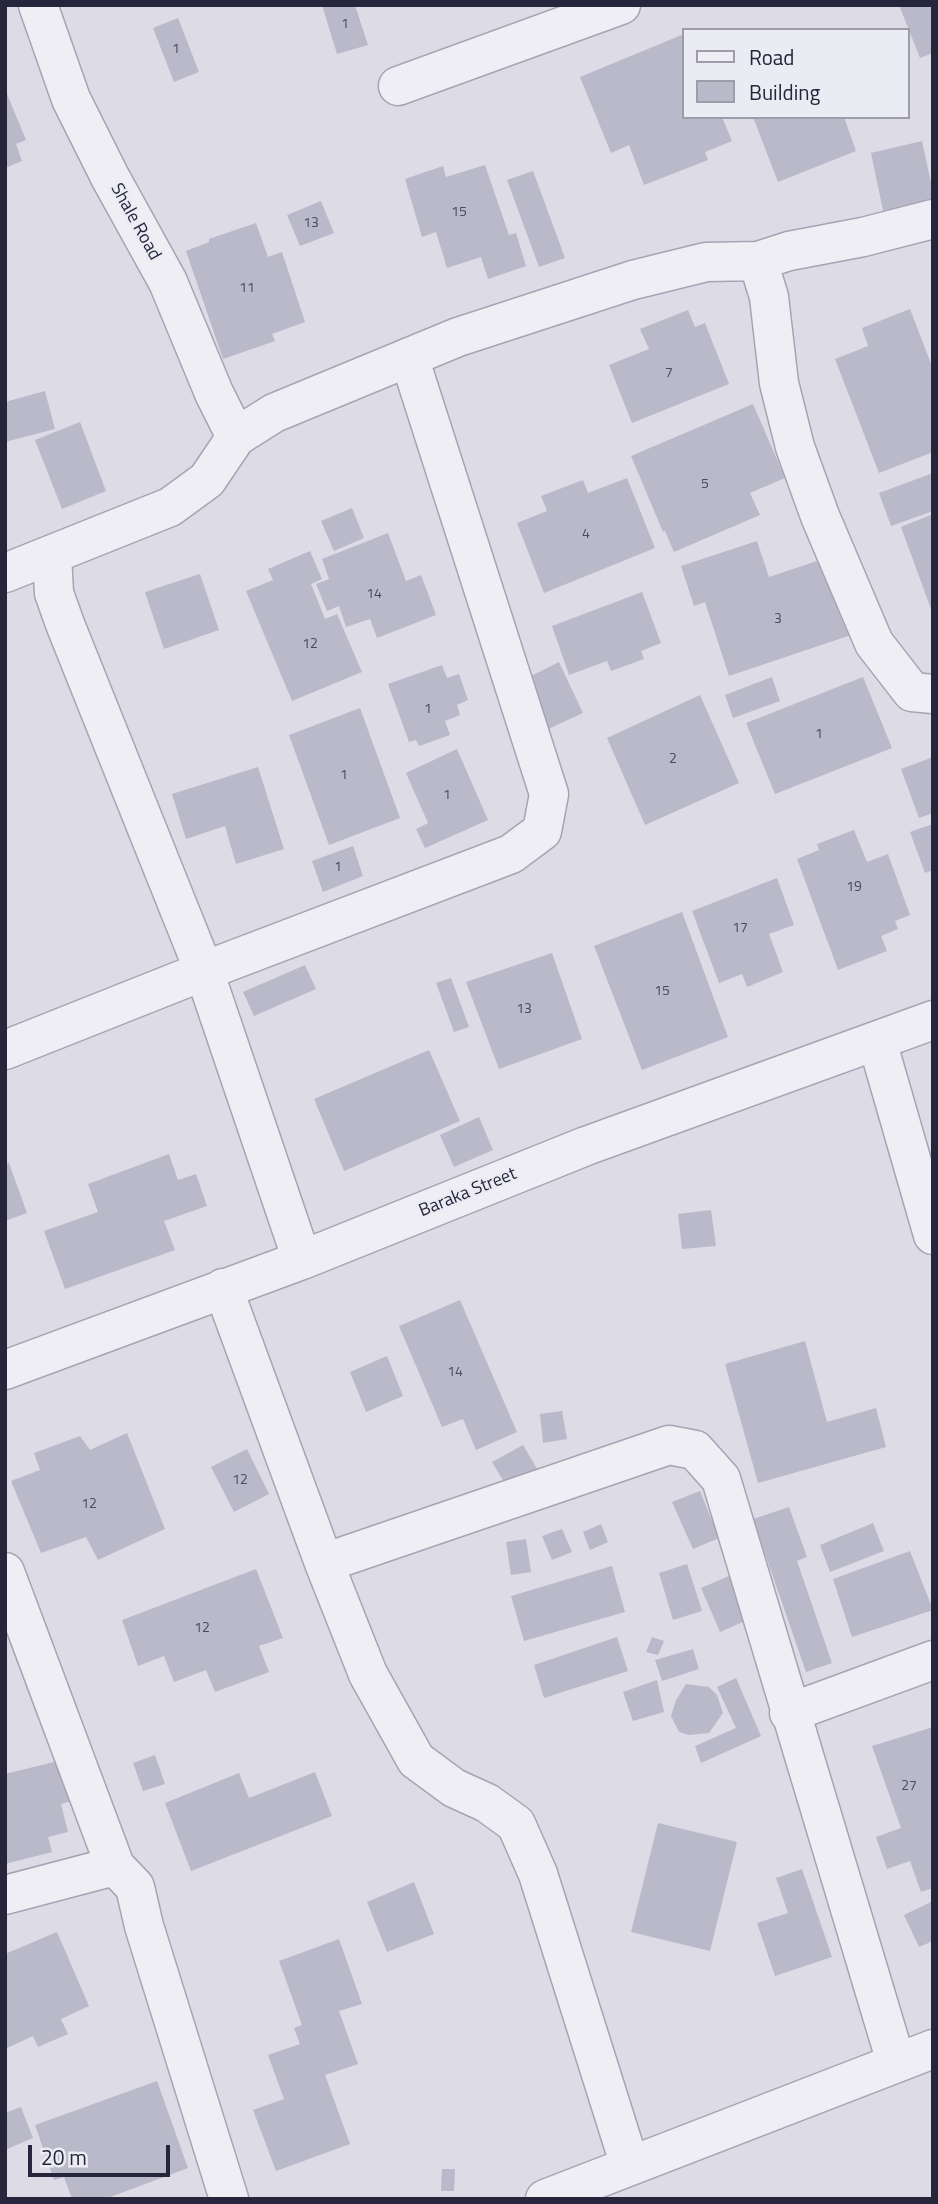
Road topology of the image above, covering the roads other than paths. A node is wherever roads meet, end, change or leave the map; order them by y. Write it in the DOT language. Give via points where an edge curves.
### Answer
graph roads {
  1 [pos="38,5"];
  2 [pos="621,5"];
  3 [pos="398,86"];
  4 [pos="933,219"];
  5 [pos="758,261"];
  6 [pos="408,357"];
  7 [pos="236,437"];
  8 [pos="51,555"];
  9 [pos="5,573"];
  10 [pos="933,694"];
  11 [pos="204,971"];
  12 [pos="933,1020"];
  13 [pos="877,1041"];
  14 [pos="5,1050"];
  15 [pos="933,1234"];
  16 [pos="302,1261"];
  17 [pos="223,1288"];
  18 [pos="5,1370"];
  19 [pos="324,1563"];
  20 [pos="5,1572"];
  21 [pos="933,1660"];
  22 [pos="789,1713"];
  23 [pos="115,1866"];
  24 [pos="5,1895"];
  25 [pos="933,2049"];
  26 [pos="896,2062"];
  27 [pos="630,2166"];
  28 [pos="229,2199"];
  29 [pos="545,2199"];
  1 -- 7 [label="street, Shale Road" via="71,99 169,282"];
  2 -- 3 [label="street"];
  4 -- 5 [label="street"];
  5 -- 6 [label="street" via="706,262 633,280"];
  5 -- 10 [label="street" via="769,297 779,383 795,447 820,516 874,643 912,692"];
  6 -- 7 [label="street" via="274,413"];
  6 -- 11 [label="street" via="549,794 542,831 510,854"];
  7 -- 8 [label="street" via="208,480 170,507"];
  8 -- 9 [label="street"];
  8 -- 11 [label="street" via="54,593 65,624"];
  11 -- 14 [label="street"];
  11 -- 16 [label="street"];
  12 -- 13 [label="street, Baraka Street"];
  13 -- 15 [label="street"];
  13 -- 16 [label="street, Baraka Street" via="586,1146"];
  16 -- 17 [label="street, Baraka Street"];
  17 -- 18 [label="street, Baraka Street"];
  17 -- 19 [label="street"];
  19 -- 22 [label="street" via="668,1445 695,1450 721,1479"];
  19 -- 27 [label="street" via="368,1674 416,1760 516,1824 538,1874"];
  20 -- 23 [label="street"];
  21 -- 22 [label="street"];
  22 -- 26 [label="street"];
  23 -- 24 [label="street"];
  23 -- 28 [label="street" via="135,1887"];
  25 -- 26 [label="street"];
  26 -- 27 [label="street"];
  27 -- 29 [label="street"];
}
